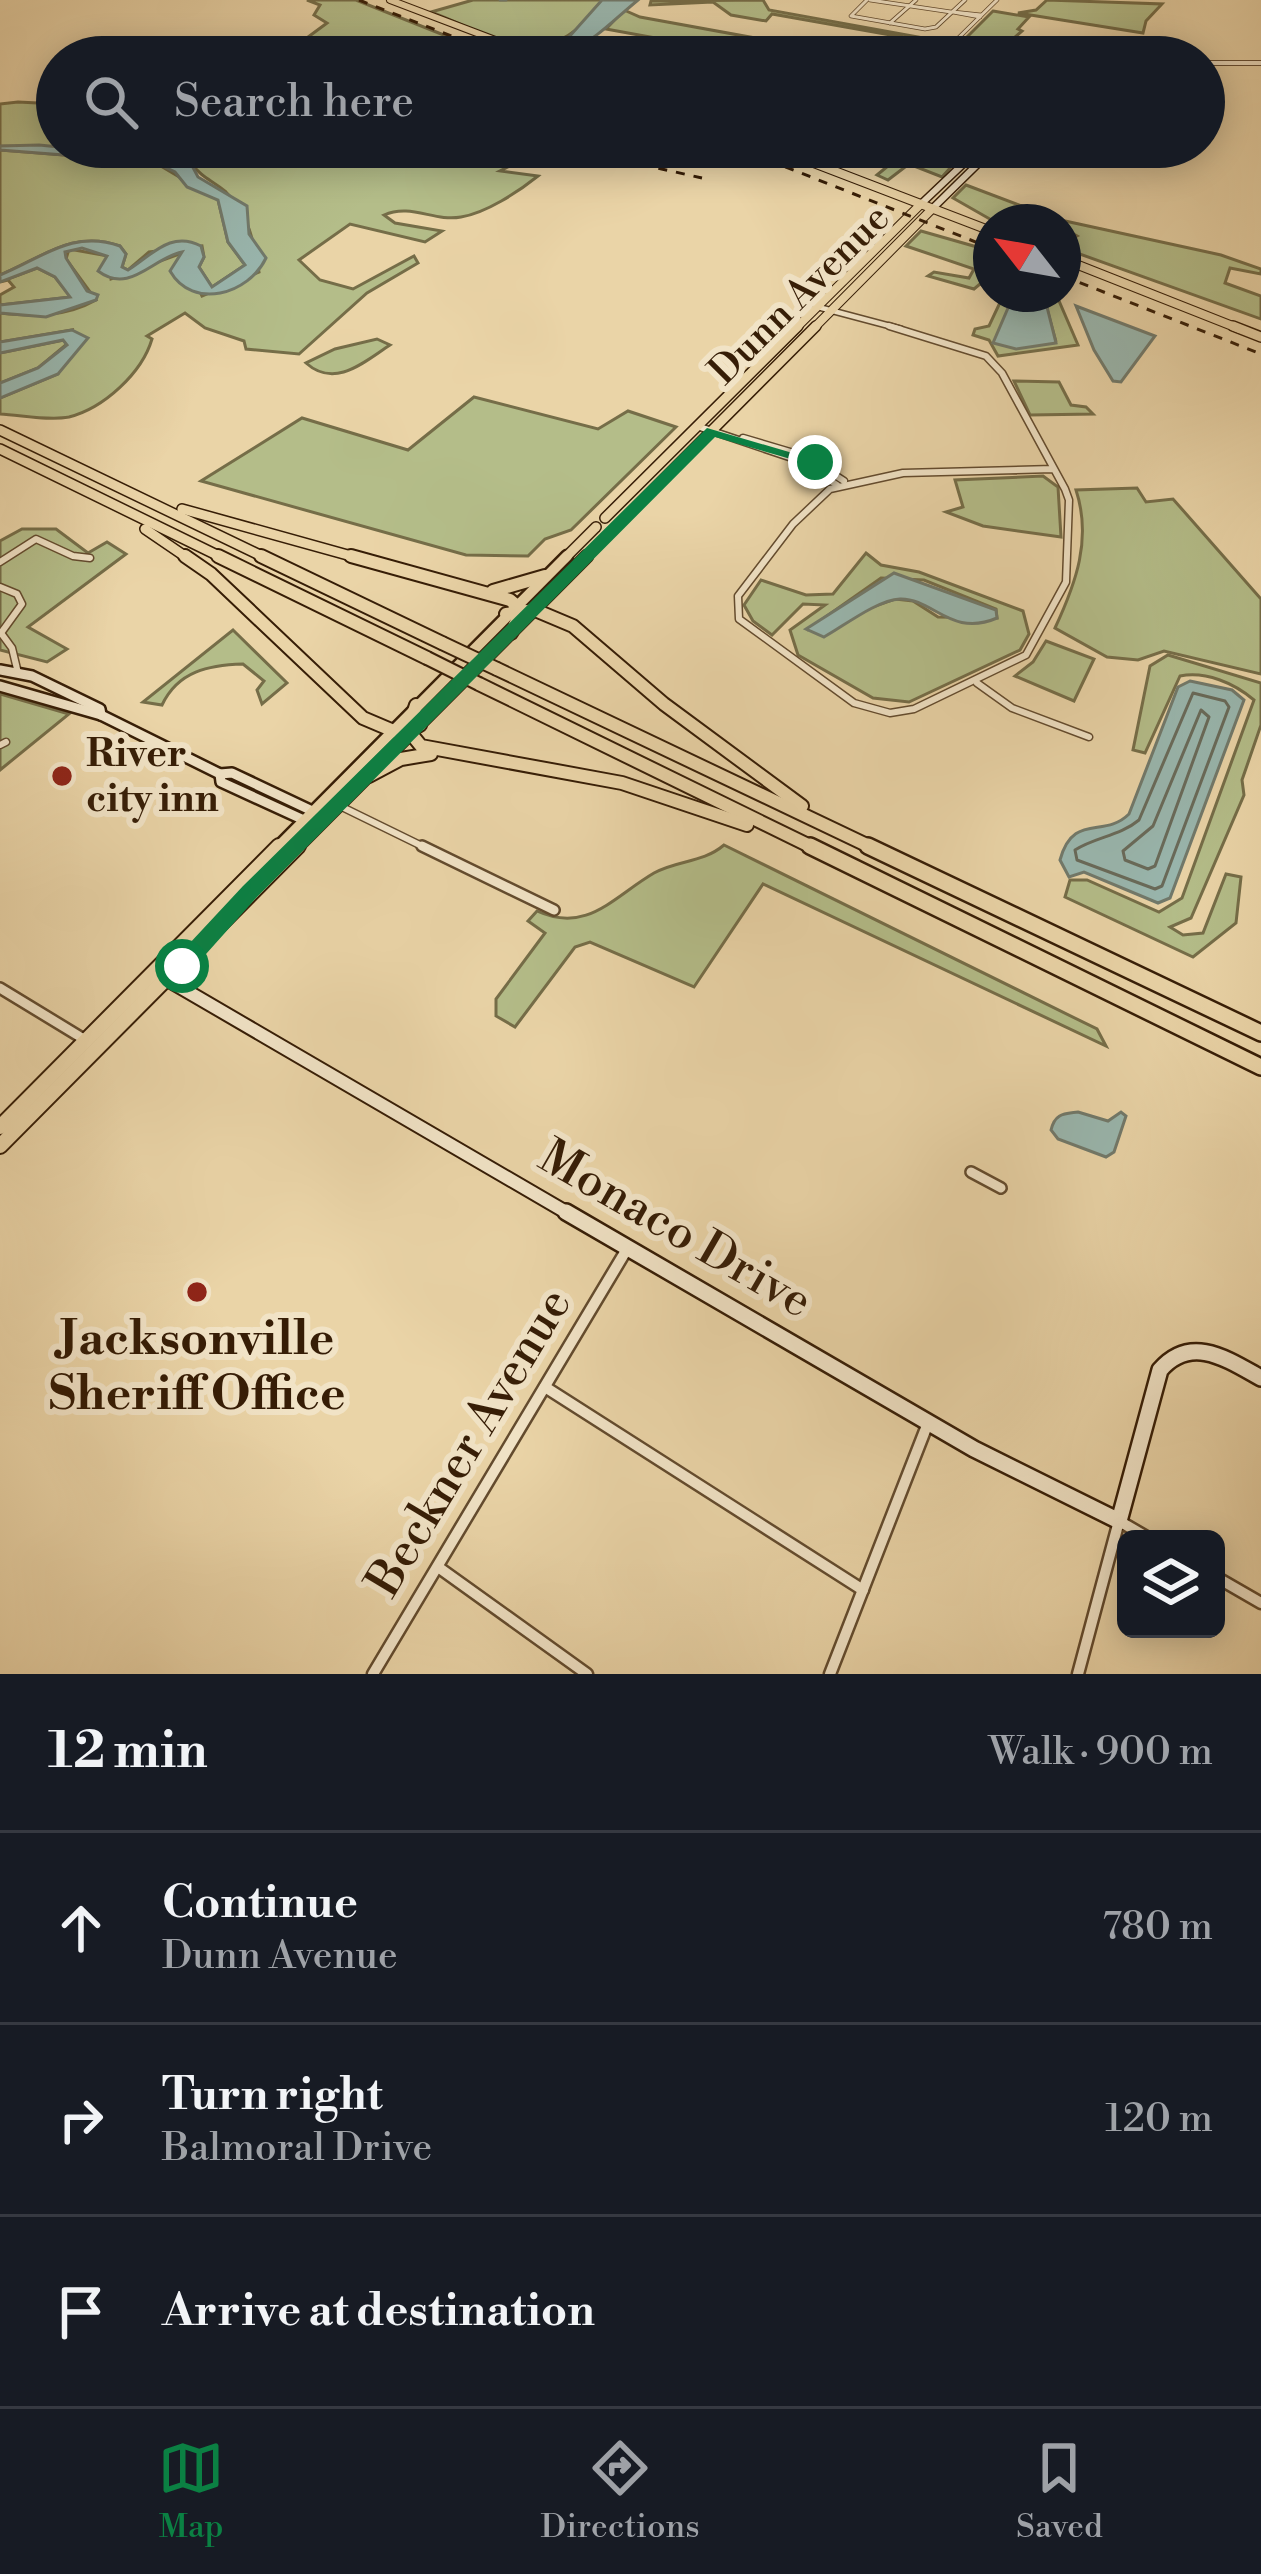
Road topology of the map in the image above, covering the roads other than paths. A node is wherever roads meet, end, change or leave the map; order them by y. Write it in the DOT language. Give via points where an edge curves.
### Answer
graph roads {
  1 [pos="380,0"];
  2 [pos="390,0"];
  3 [pos="868,0"];
  4 [pos="916,0"];
  5 [pos="965,0"];
  6 [pos="997,0"];
  7 [pos="909,6"];
  8 [pos="953,12"];
  9 [pos="418,13"];
  10 [pos="981,16"];
  11 [pos="888,24"];
  12 [pos="477,36"];
  13 [pos="961,36"];
  14 [pos="1225,62"];
  15 [pos="1261,63"];
  16 [pos="833,168"];
  17 [pos="959,168"];
  18 [pos="975,168"];
  19 [pos="923,202"];
  20 [pos="934,207"];
  21 [pos="922,218"];
  22 [pos="960,219"];
  23 [pos="973,222"];
  24 [pos="973,223"];
  25 [pos="1081,263"];
  26 [pos="818,307"];
  27 [pos="831,310"];
  28 [pos="1261,334"];
  29 [pos="697,427"];
  30 [pos="0,430"];
  31 [pos="712,431"];
  32 [pos="0,449"];
  33 [pos="1053,469"];
  34 [pos="841,484"];
  35 [pos="121,488"];
  36 [pos="106,502"];
  37 [pos="601,523"];
  38 [pos="620,524"];
  39 [pos="90,558"];
  40 [pos="0,562"];
  41 [pos="545,576"];
  42 [pos="0,586"];
  43 [pos="476,592"];
  44 [pos="548,597"];
  45 [pos="520,609"];
  46 [pos="550,614"];
  47 [pos="512,633"];
  48 [pos="13,656"];
  49 [pos="0,667"];
  50 [pos="18,673"];
  51 [pos="976,683"];
  52 [pos="0,686"];
  53 [pos="416,705"];
  54 [pos="101,715"];
  55 [pos="391,730"];
  56 [pos="413,730"];
  57 [pos="1089,737"];
  58 [pos="446,754"];
  59 [pos="369,776"];
  60 [pos="338,805"];
  61 [pos="315,819"];
  62 [pos="842,832"];
  63 [pos="820,853"];
  64 [pos="554,910"];
  65 [pos="161,976"];
  66 [pos="0,988"];
  67 [pos="1261,1034"];
  68 [pos="93,1044"];
  69 [pos="1261,1067"];
  70 [pos="0,1127"];
  71 [pos="0,1146"];
  72 [pos="971,1172"];
  73 [pos="1000,1188"];
  74 [pos="628,1248"];
  75 [pos="1261,1378"];
  76 [pos="545,1387"];
  77 [pos="928,1422"];
  78 [pos="1119,1521"];
  79 [pos="1134,1530"];
  80 [pos="438,1567"];
  81 [pos="1225,1582"];
  82 [pos="863,1590"];
  83 [pos="1261,1603"];
  84 [pos="374,1674"];
  85 [pos="587,1674"];
  86 [pos="830,1674"];
  87 [pos="1078,1674"];
  1 -- 9 [label="main road"];
  2 -- 9 [label="main road"];
  3 -- 7 [label="street"];
  3 -- 11 [label="street" via="851,16"];
  4 -- 7 [label="street"];
  5 -- 8 [label="street"];
  6 -- 10 [label="street"];
  7 -- 8 [label="street"];
  7 -- 11 [label="street"];
  8 -- 10 [label="street"];
  8 -- 11 [label="street" via="932,28"];
  9 -- 12 [label="main road"];
  10 -- 13 [label="street"];
  14 -- 15 [label="street"];
  16 -- 19 [label="main road"];
  17 -- 19 [label="street"];
  18 -- 20 [label="street"];
  19 -- 20 [label="main road"];
  19 -- 26 [label="main road, Dunn Avenue"];
  20 -- 21 [label="main road, Dunn Avenue"];
  20 -- 22 [label="main road"];
  20 -- 23 [label="main road"];
  21 -- 22 [label="street"];
  21 -- 27 [label="main road, Dunn Avenue"];
  22 -- 24 [label="main road"];
  25 -- 28 [label="main road"];
  26 -- 27 [label="street"];
  26 -- 29 [label="main road, Dunn Avenue"];
  27 -- 31 [label="main road, Dunn Avenue"];
  27 -- 33 [label="street" via="986,356"];
  29 -- 31 [label="street"];
  29 -- 37 [label="main road, Dunn Avenue"];
  30 -- 35 [label="highway"];
  31 -- 34 [label="street"];
  31 -- 38 [label="main road, Dunn Avenue"];
  32 -- 36 [label="highway"];
  33 -- 34 [label="street"];
  33 -- 51 [label="street" via="1070,506 1064,588 1026,656"];
  34 -- 51 [label="street" via="816,501 736,603 739,619 867,708 906,712"];
  35 -- 43 [label="highway"];
  35 -- 62 [label="highway, bridge"];
  36 -- 55 [label="highway" via="211,574 352,709"];
  36 -- 63 [label="highway, bridge"];
  37 -- 38 [label="street"];
  37 -- 41 [label="main road, Dunn Avenue"];
  38 -- 44 [label="main road, Dunn Avenue"];
  39 -- 40 [label="street" via="36,539"];
  41 -- 43 [label="highway"];
  41 -- 45 [label="main road, Dunn Avenue"];
  42 -- 48 [label="street" via="22,604 1,633"];
  43 -- 45 [label="highway"];
  44 -- 45 [label="main road, Dunn Avenue"];
  44 -- 46 [label="highway"];
  45 -- 46 [label="highway"];
  45 -- 47 [label="highway"];
  45 -- 53 [label="main road, Dunn Avenue"];
  46 -- 62 [label="highway"];
  47 -- 56 [label="main road, Dunn Avenue"];
  48 -- 49 [label="street"];
  48 -- 50 [label="street"];
  49 -- 50 [label="street"];
  50 -- 54 [label="street"];
  51 -- 57 [label="street" via="1012,708"];
  52 -- 54 [label="street"];
  53 -- 55 [label="main road, Dunn Avenue"];
  53 -- 56 [label="highway"];
  54 -- 61 [label="street" via="220,774 221,782"];
  55 -- 56 [label="highway"];
  55 -- 61 [label="main road, Dunn Avenue"];
  56 -- 58 [label="highway" via="421,746"];
  56 -- 59 [label="main road, Dunn Avenue"];
  58 -- 59 [label="highway" via="401,759"];
  58 -- 63 [label="highway" via="622,783"];
  59 -- 60 [label="main road, Dunn Avenue"];
  60 -- 61 [label="main road, Dunn Avenue"];
  60 -- 64 [label="street"];
  61 -- 65 [label="main road, Dunn Avenue"];
  62 -- 67 [label="highway"];
  63 -- 69 [label="highway"];
  65 -- 68 [label="main road, Dunn Avenue"];
  65 -- 74 [label="street, Monaco Drive"];
  66 -- 68 [label="street"];
  68 -- 70 [label="main road, Dunn Avenue"];
  68 -- 71 [label="main road, Dunn Avenue"];
  72 -- 73 [label="street"];
  74 -- 76 [label="street, Beckner Avenue"];
  74 -- 77 [label="street, Monaco Drive"];
  75 -- 78 [label="street" via="1215,1354 1174,1352 1160,1370"];
  76 -- 80 [label="street, Beckner Avenue"];
  76 -- 82 [label="street"];
  77 -- 78 [label="street, Monaco Drive"];
  77 -- 82 [label="street"];
  78 -- 79 [label="street, Monaco Drive"];
  78 -- 87 [label="street"];
  80 -- 84 [label="street, Beckner Avenue"];
  80 -- 85 [label="street"];
  81 -- 83 [label="street"];
  82 -- 86 [label="street"];
}
